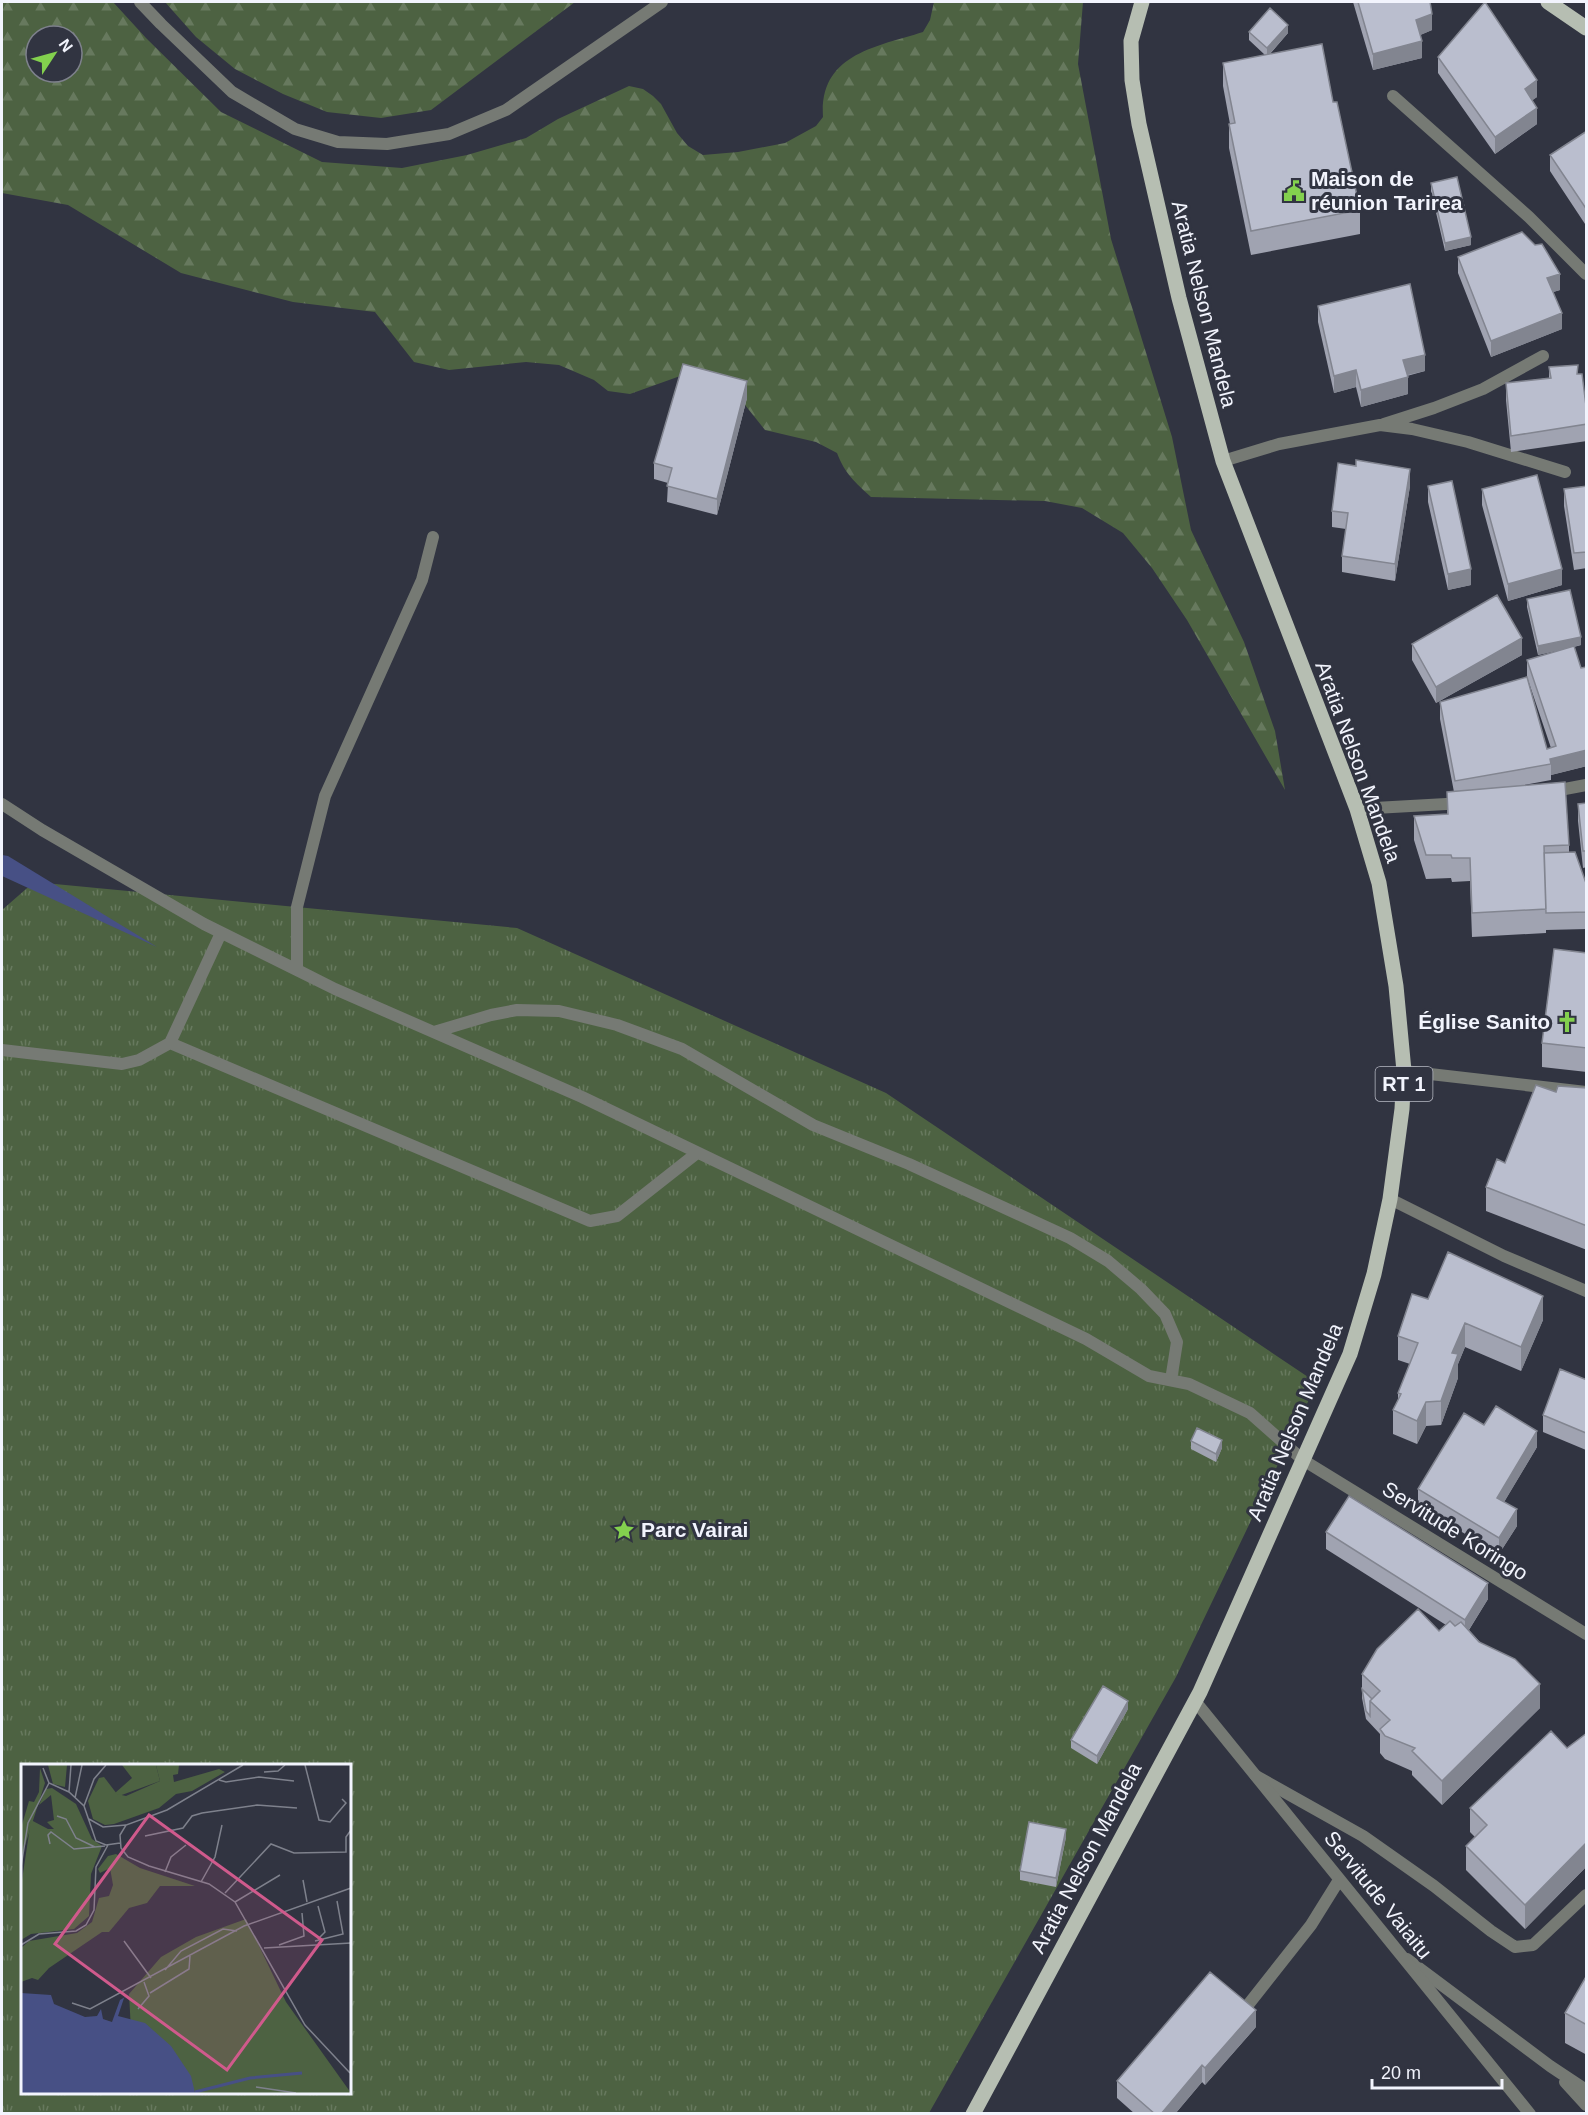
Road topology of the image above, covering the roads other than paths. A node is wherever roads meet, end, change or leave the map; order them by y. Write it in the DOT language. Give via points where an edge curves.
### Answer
graph roads {
  1 [pos="140,2"];
  2 [pos="662,2"];
  3 [pos="1142,2"];
  4 [pos="1548,2"];
  5 [pos="1587,28"];
  6 [pos="1393,96"];
  7 [pos="1587,274"];
  8 [pos="1543,356"];
  9 [pos="1380,425"];
  10 [pos="1223,461"];
  11 [pos="1565,472"];
  12 [pos="433,537"];
  13 [pos="1587,785"];
  14 [pos="1540,794"];
  15 [pos="1473,802"];
  16 [pos="2,804"];
  17 [pos="1357,809"];
  18 [pos="221,933"];
  19 [pos="297,970"];
  20 [pos="434,1032"];
  21 [pos="170,1043"];
  22 [pos="2,1050"];
  23 [pos="1404,1071"];
  24 [pos="1587,1092"];
  25 [pos="697,1153"];
  26 [pos="1390,1199"];
  27 [pos="1587,1291"];
  28 [pos="1171,1380"];
  29 [pos="1303,1460"];
  30 [pos="1587,1634"];
  31 [pos="1195,1701"];
  32 [pos="1256,1776"];
  33 [pos="1339,1880"];
  34 [pos="1587,1895"];
  35 [pos="1404,1956"];
  36 [pos="1244,2010"];
  37 [pos="1550,2066"];
  38 [pos="1587,2090"];
  39 [pos="1587,2105"];
  40 [pos="973,2114"];
  41 [pos="1530,2114"];
  1 -- 2 [label="street" via="232,92 295,129 338,142 387,144 449,134 506,110"];
  3 -- 10 [label="main road, Aratia Nelson Mandela / RT 1" via="1131,40 1139,124 1179,298"];
  4 -- 5 [label="main road"];
  6 -- 7 [label="street"];
  8 -- 9 [label="street" via="1484,388"];
  9 -- 10 [label="street" via="1279,444"];
  9 -- 11 [label="street" via="1468,442"];
  10 -- 17 [label="main road, Aratia Nelson Mandela / RT 1"];
  12 -- 19 [label="street" via="422,580 326,796 297,907"];
  13 -- 14 [label="street"];
  15 -- 17 [label="street"];
  16 -- 18 [label="street, Servitude Koringo"];
  17 -- 23 [label="main road, Aratia Nelson Mandela / RT 1" via="1379,883 1396,986"];
  18 -- 19 [label="street, Servitude Koringo"];
  18 -- 21 [label="street"];
  19 -- 20 [label="street, Servitude Koringo"];
  20 -- 25 [label="street, Servitude Koringo"];
  20 -- 28 [label="street" via="518,1010 559,1011 617,1025 682,1049 813,1125 1070,1238 1108,1261 1165,1314 1177,1342"];
  21 -- 22 [label="street" via="139,1060 122,1064"];
  21 -- 25 [label="street" via="590,1221 617,1216"];
  23 -- 24 [label="street"];
  23 -- 26 [label="main road, Aratia Nelson Mandela / RT 1"];
  25 -- 28 [label="street, Servitude Koringo" via="1086,1339 1149,1376"];
  26 -- 27 [label="street" via="1504,1256"];
  26 -- 29 [label="main road, Aratia Nelson Mandela / RT 1" via="1374,1274 1350,1354"];
  28 -- 29 [label="street, Servitude Koringo" via="1189,1384 1250,1413"];
  29 -- 30 [label="street, Servitude Koringo"];
  29 -- 31 [label="main road, Aratia Nelson Mandela / RT 1"];
  31 -- 32 [label="street, Servitude Vaiaitu"];
  31 -- 40 [label="main road, Aratia Nelson Mandela / RT 1"];
  32 -- 33 [label="street, Servitude Vaiaitu"];
  32 -- 34 [label="street" via="1363,1836 1515,1947 1533,1946"];
  33 -- 35 [label="street, Servitude Vaiaitu"];
  33 -- 36 [label="street" via="1311,1925"];
  35 -- 37 [label="street"];
  35 -- 41 [label="street, Servitude Vaiaitu"];
  37 -- 38 [label="street"];
  37 -- 39 [label="street"];
}
